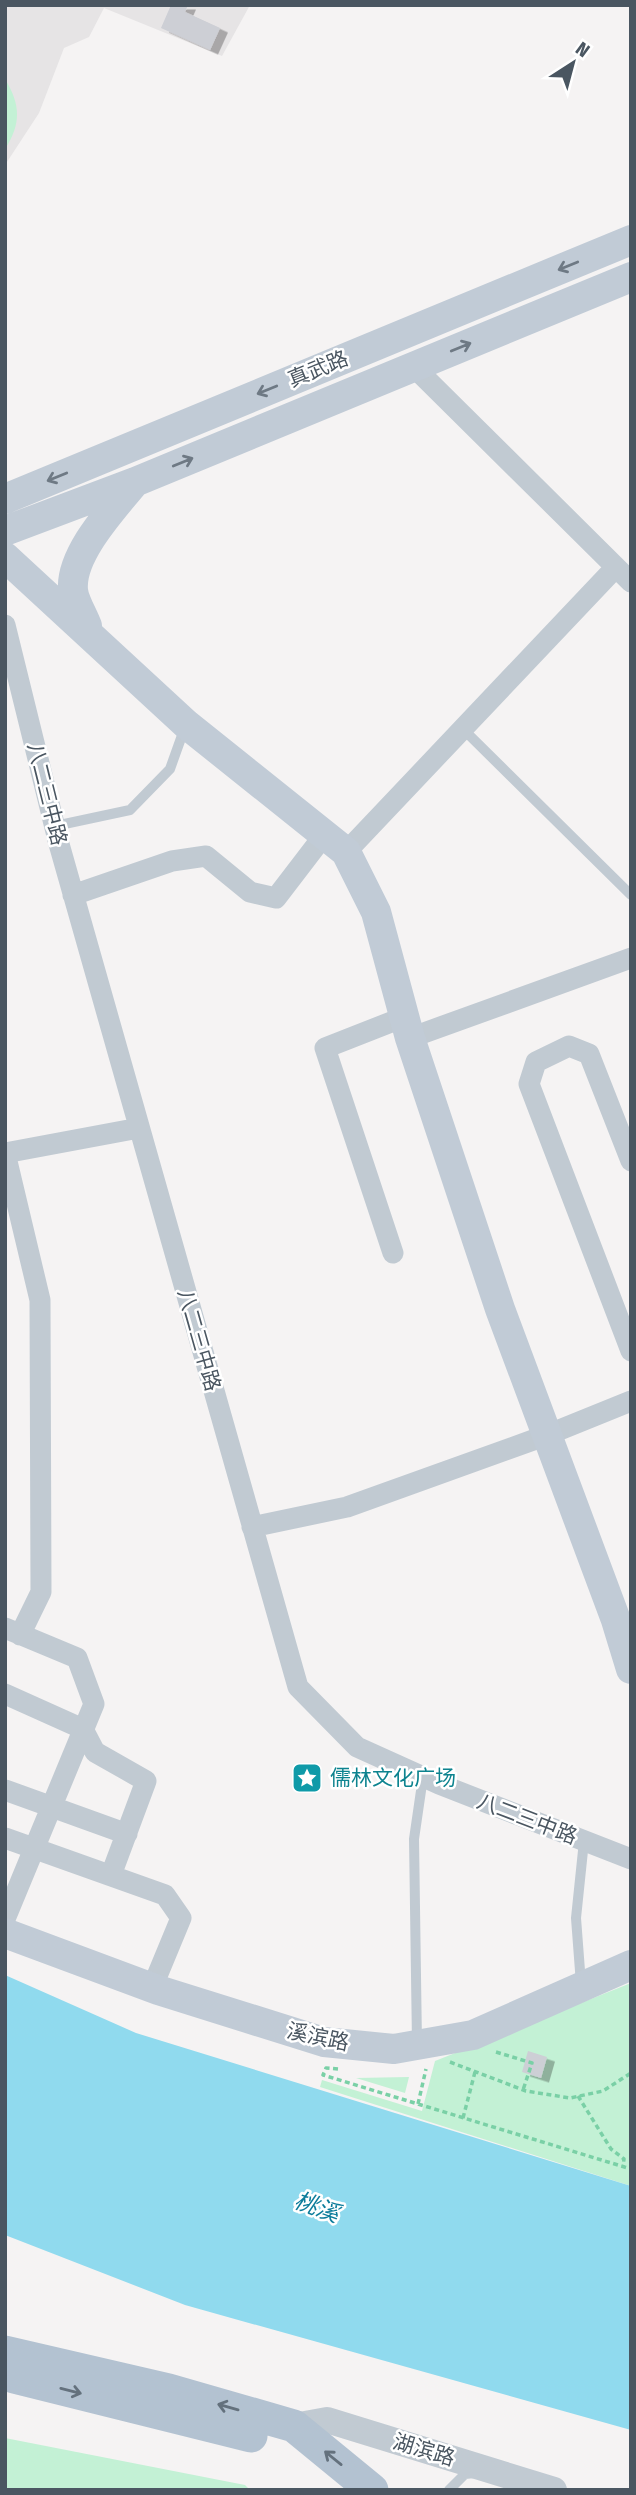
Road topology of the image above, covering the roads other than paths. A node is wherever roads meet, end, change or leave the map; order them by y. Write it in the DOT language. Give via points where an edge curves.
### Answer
graph roads {
  1 [pos="631,240"];
  2 [pos="631,277"];
  3 [pos="414,367"];
  4 [pos="135,482"];
  5 [pos="5,499"];
  6 [pos="5,531"];
  7 [pos="5,557"];
  8 [pos="623,575"];
  9 [pos="5,625"];
  10 [pos="90,633"];
  11 [pos="186,724"];
  12 [pos="463,730"];
  13 [pos="55,826"];
  14 [pos="336,843"];
  15 [pos="74,895"];
  16 [pos="631,895"];
  17 [pos="631,958"];
  18 [pos="407,1028"];
  19 [pos="139,1128"];
  20 [pos="5,1153"];
  21 [pos="631,1161"];
  22 [pos="393,1253"];
  23 [pos="622,1302"];
  24 [pos="631,1351"];
  25 [pos="631,1401"];
  26 [pos="547,1435"];
  27 [pos="252,1527"];
  28 [pos="13,1632"];
  29 [pos="631,1669"];
  30 [pos="5,1694"];
  31 [pos="83,1729"];
  32 [pos="423,1777"];
  33 [pos="5,1790"];
  34 [pos="51,1808"];
  35 [pos="127,1834"];
  36 [pos="5,1838"];
  37 [pos="584,1841"];
  38 [pos="34,1850"];
  39 [pos="631,1859"];
  40 [pos="111,1875"];
  41 [pos="5,1919"];
  42 [pos="5,1933"];
  43 [pos="631,1965"];
  44 [pos="581,1987"];
  45 [pos="152,1988"];
  46 [pos="430,2058"];
  47 [pos="5,2352"];
  48 [pos="5,2375"];
  49 [pos="294,2426"];
  50 [pos="495,2471"];
  51 [pos="337,2490"];
  52 [pos="372,2490"];
  53 [pos="449,2490"];
  54 [pos="554,2490"];
  1 -- 5 [label="main road, 真武路, one-way"];
  3 -- 2 [label="main road, 真武路, one-way"];
  4 -- 3 [label="main road, 真武路, one-way"];
  3 -- 8 [label="street"];
  4 -- 6 [label="main road, 真武路"];
  4 -- 10 [label="main road" via="97,528 79,563 73,590"];
  7 -- 10 [label="main road"];
  8 -- 12 [label="street"];
  9 -- 13 [label="street, 八二三中路"];
  10 -- 11 [label="main road"];
  11 -- 13 [label="lane" via="170,769 130,810"];
  11 -- 14 [label="main road"];
  12 -- 14 [label="street"];
  12 -- 16 [label="lane"];
  13 -- 15 [label="street, 八二三中路"];
  14 -- 15 [label="street" via="276,898 250,892 206,856 172,861"];
  14 -- 18 [label="main road" via="376,912"];
  15 -- 19 [label="street, 八二三中路"];
  17 -- 18 [label="street"];
  18 -- 22 [label="street" via="325,1048"];
  18 -- 26 [label="main road"];
  19 -- 20 [label="street"];
  19 -- 27 [label="street, 八二三中路"];
  20 -- 28 [label="street" via="40,1300 41,1592"];
  21 -- 23 [label="street" via="589,1054 569,1046 536,1062 529,1083"];
  23 -- 24 [label="street"];
  25 -- 26 [label="street"];
  26 -- 27 [label="street" via="347,1507"];
  26 -- 29 [label="main road"];
  27 -- 32 [label="street, 八二三中路" via="298,1686 356,1747"];
  28 -- 31 [label="street" via="78,1658 94,1704"];
  30 -- 31 [label="street"];
  31 -- 34 [label="street"];
  31 -- 35 [label="street" via="95,1752 146,1781"];
  32 -- 37 [label="street, 八二三中路"];
  32 -- 46 [label="lane" via="414,1839"];
  33 -- 34 [label="street"];
  34 -- 35 [label="street"];
  34 -- 38 [label="street"];
  35 -- 40 [label="street"];
  36 -- 38 [label="street"];
  37 -- 39 [label="street, 八二三中路"];
  37 -- 44 [label="lane" via="576,1918"];
  38 -- 40 [label="street"];
  38 -- 41 [label="street"];
  40 -- 45 [label="street" via="165,1895 181,1918"];
  42 -- 45 [label="main road, 溪滨路"];
  43 -- 44 [label="main road, 溪滨路"];
  44 -- 46 [label="main road, 溪滨路"];
  45 -- 46 [label="main road, 溪滨路" via="324,2042 394,2049"];
  49 -- 47 [label="main road, one-way" via="169,2390"];
  48 -- 51 [label="main road, one-way" via="280,2444"];
  49 -- 50 [label="street, 湖滨路" via="327,2420"];
  52 -- 49 [label="main road, one-way"];
  50 -- 53 [label="lane" via="465,2474"];
  50 -- 54 [label="street, 湖滨路"];
}
